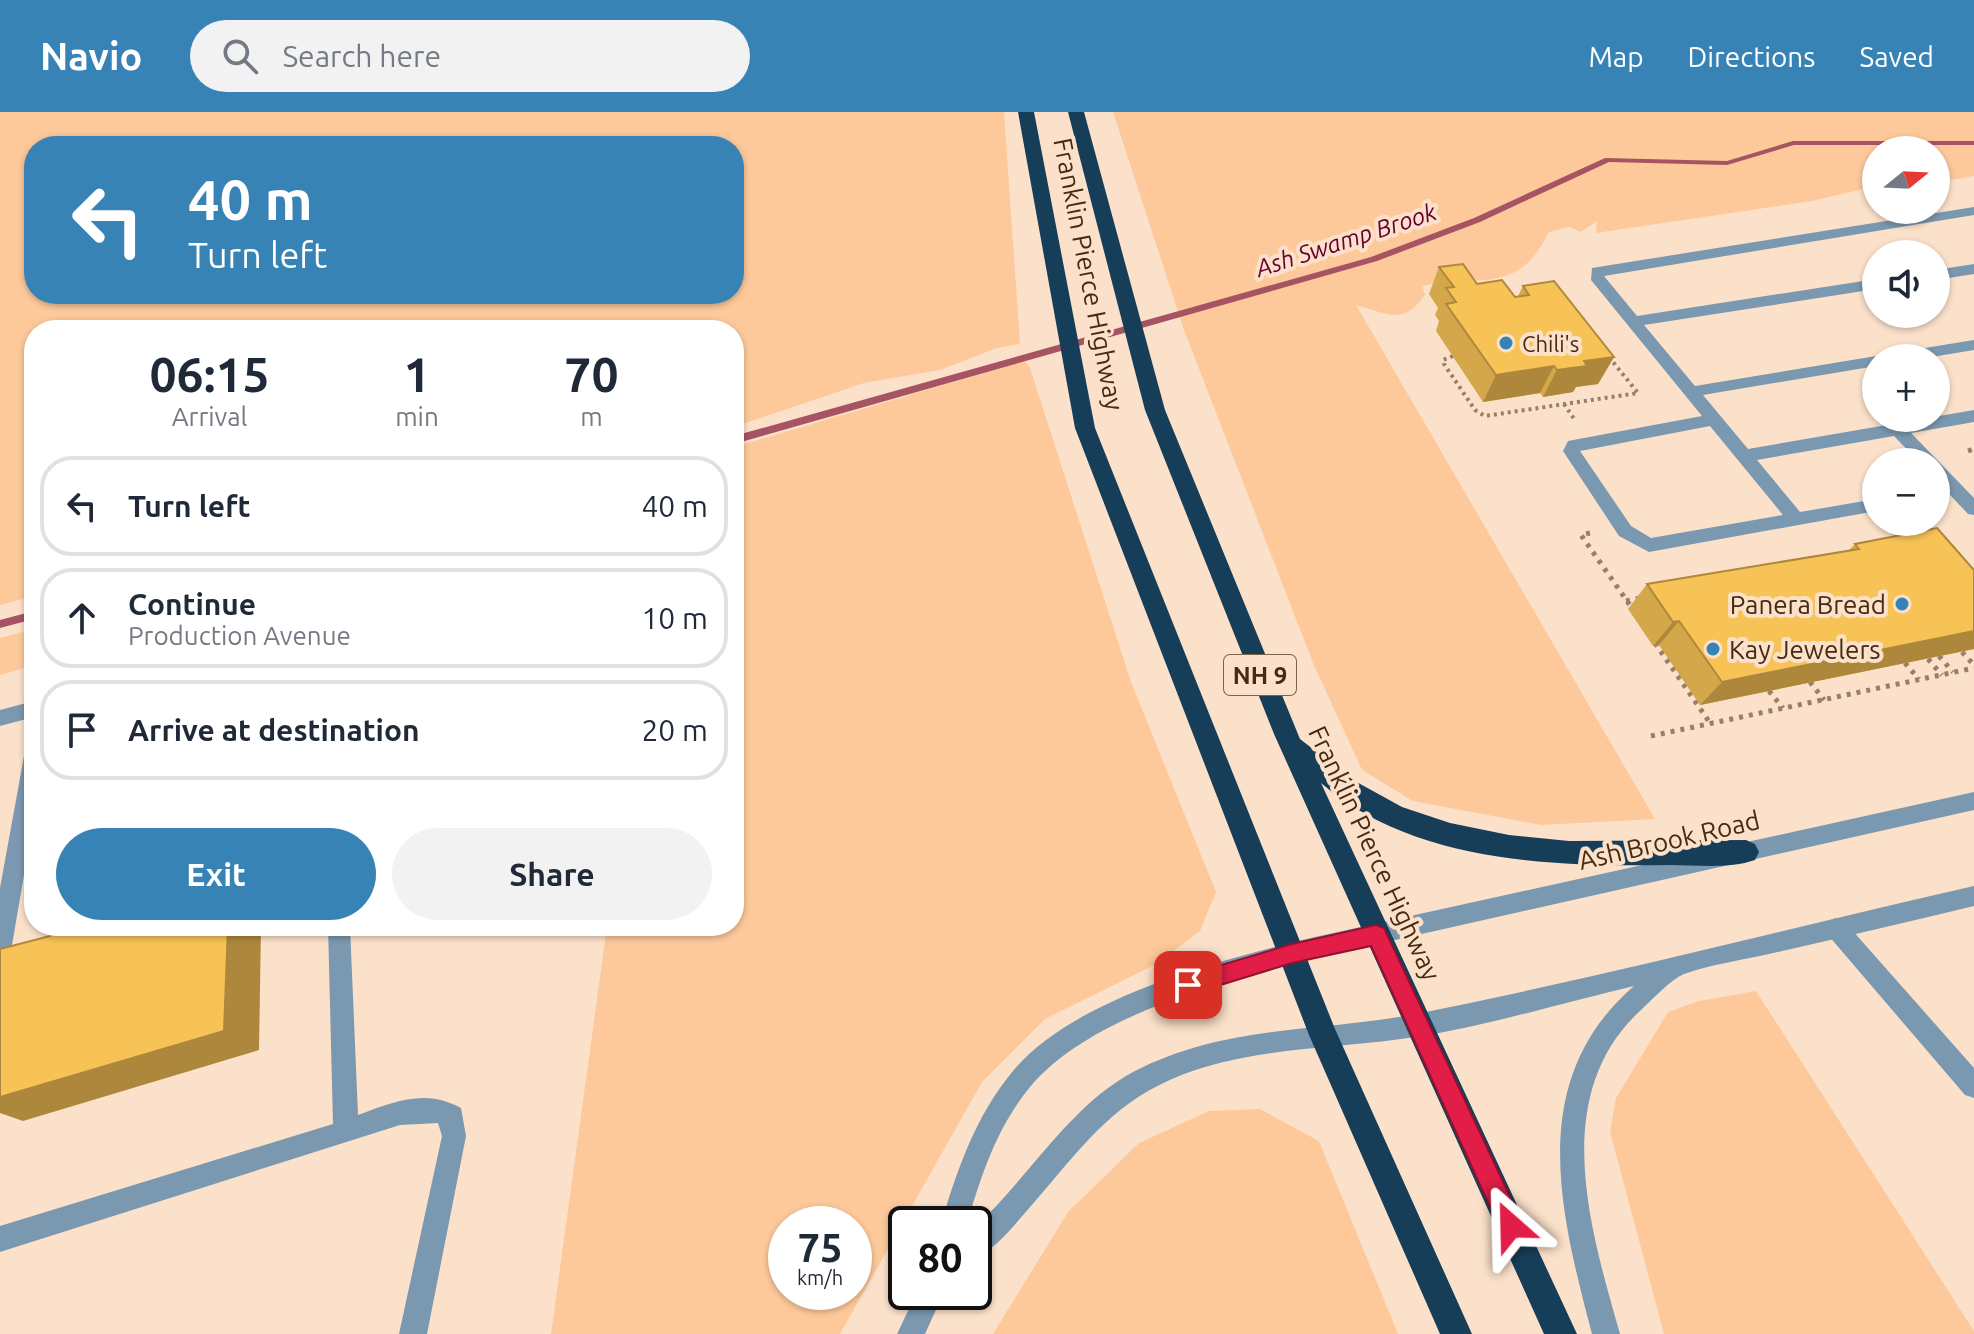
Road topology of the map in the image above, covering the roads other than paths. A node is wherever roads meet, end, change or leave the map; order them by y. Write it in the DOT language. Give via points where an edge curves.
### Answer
graph roads {
  1 [pos="1026,112"];
  2 [pos="1076,112"];
  3 [pos="1974,211"];
  4 [pos="1974,269"];
  5 [pos="1950,273"];
  6 [pos="1862,286"];
  7 [pos="1633,322"];
  8 [pos="1974,345"];
  9 [pos="1950,349"];
  10 [pos="1862,363"];
  11 [pos="1690,392"];
  12 [pos="1974,416"];
  13 [pos="1714,420"];
  14 [pos="1950,420"];
  15 [pos="1886,432"];
  16 [pos="1900,432"];
  17 [pos="1915,448"];
  18 [pos="1744,456"];
  19 [pos="1950,484"];
  20 [pos="1955,489"];
  21 [pos="1950,490"];
  22 [pos="1862,508"];
  23 [pos="1974,509"];
  24 [pos="1797,520"];
  25 [pos="24,712"];
  26 [pos="0,718"];
  27 [pos="1286,734"];
  28 [pos="1974,801"];
  29 [pos="24,813"];
  30 [pos="1746,852"];
  31 [pos="1974,896"];
  32 [pos="1836,928"];
  33 [pos="1376,935"];
  34 [pos="339,936"];
  35 [pos="0,951"];
  36 [pos="1292,954"];
  37 [pos="1676,965"];
  38 [pos="1419,1025"];
  39 [pos="1323,1035"];
  40 [pos="1974,1086"];
  41 [pos="346,1132"];
  42 [pos="959,1206"];
  43 [pos="992,1231"];
  44 [pos="0,1239"];
  45 [pos="922,1310"];
  46 [pos="413,1334"];
  47 [pos="911,1334"];
  48 [pos="1456,1334"];
  49 [pos="1561,1334"];
  50 [pos="1606,1334"];
  1 -- 36 [label="highway, Franklin Pierce Highway / NH 9" via="1085,428"];
  2 -- 27 [label="highway, Franklin Pierce Highway / NH 9" via="1155,410"];
  3 -- 7 [label="street" via="1597,271 1596,277"];
  4 -- 5 [label="street"];
  6 -- 7 [label="street"];
  7 -- 11 [label="street"];
  8 -- 9 [label="street"];
  10 -- 11 [label="street"];
  11 -- 13 [label="street"];
  12 -- 14 [label="street"];
  13 -- 18 [label="street"];
  13 -- 24 [label="street" via="1574,445 1571,451 1635,539 1661,546"];
  15 -- 18 [label="street"];
  16 -- 17 [label="street"];
  18 -- 24 [label="street"];
  19 -- 20 [label="street"];
  20 -- 21 [label="street"];
  20 -- 23 [label="street"];
  22 -- 24 [label="street"];
  25 -- 26 [label="street"];
  27 -- 30 [label="highway" via="1323,775 1365,800 1420,824 1492,843 1565,853"];
  27 -- 33 [label="highway, Franklin Pierce Highway / NH 9"];
  28 -- 30 [label="street, Ash Brook Road"];
  29 -- 35 [label="street"];
  30 -- 33 [label="street, Ash Brook Road"];
  31 -- 32 [label="street"];
  32 -- 37 [label="street"];
  32 -- 40 [label="street"];
  33 -- 36 [label="street, Ash Brook Road"];
  33 -- 38 [label="highway, Franklin Pierce Highway / NH 9"];
  34 -- 41 [label="street"];
  36 -- 39 [label="highway, Franklin Pierce Highway / NH 9"];
  36 -- 42 [label="street, Ash Brook Road" via="1165,993 1063,1042 1030,1069 1003,1102"];
  37 -- 38 [label="street"];
  37 -- 50 [label="street" via="1596,1044 1575,1106 1572,1170 1589,1273"];
  38 -- 39 [label="street"];
  38 -- 49 [label="highway, Franklin Pierce Highway / NH 9"];
  39 -- 43 [label="street" via="1258,1042 1183,1062 1134,1085 1104,1108"];
  39 -- 48 [label="highway, Franklin Pierce Highway / NH 9"];
  41 -- 44 [label="street"];
  41 -- 46 [label="street" via="425,1108 442,1109 452,1117 454,1136"];
  45 -- 47 [label="street"];
}
